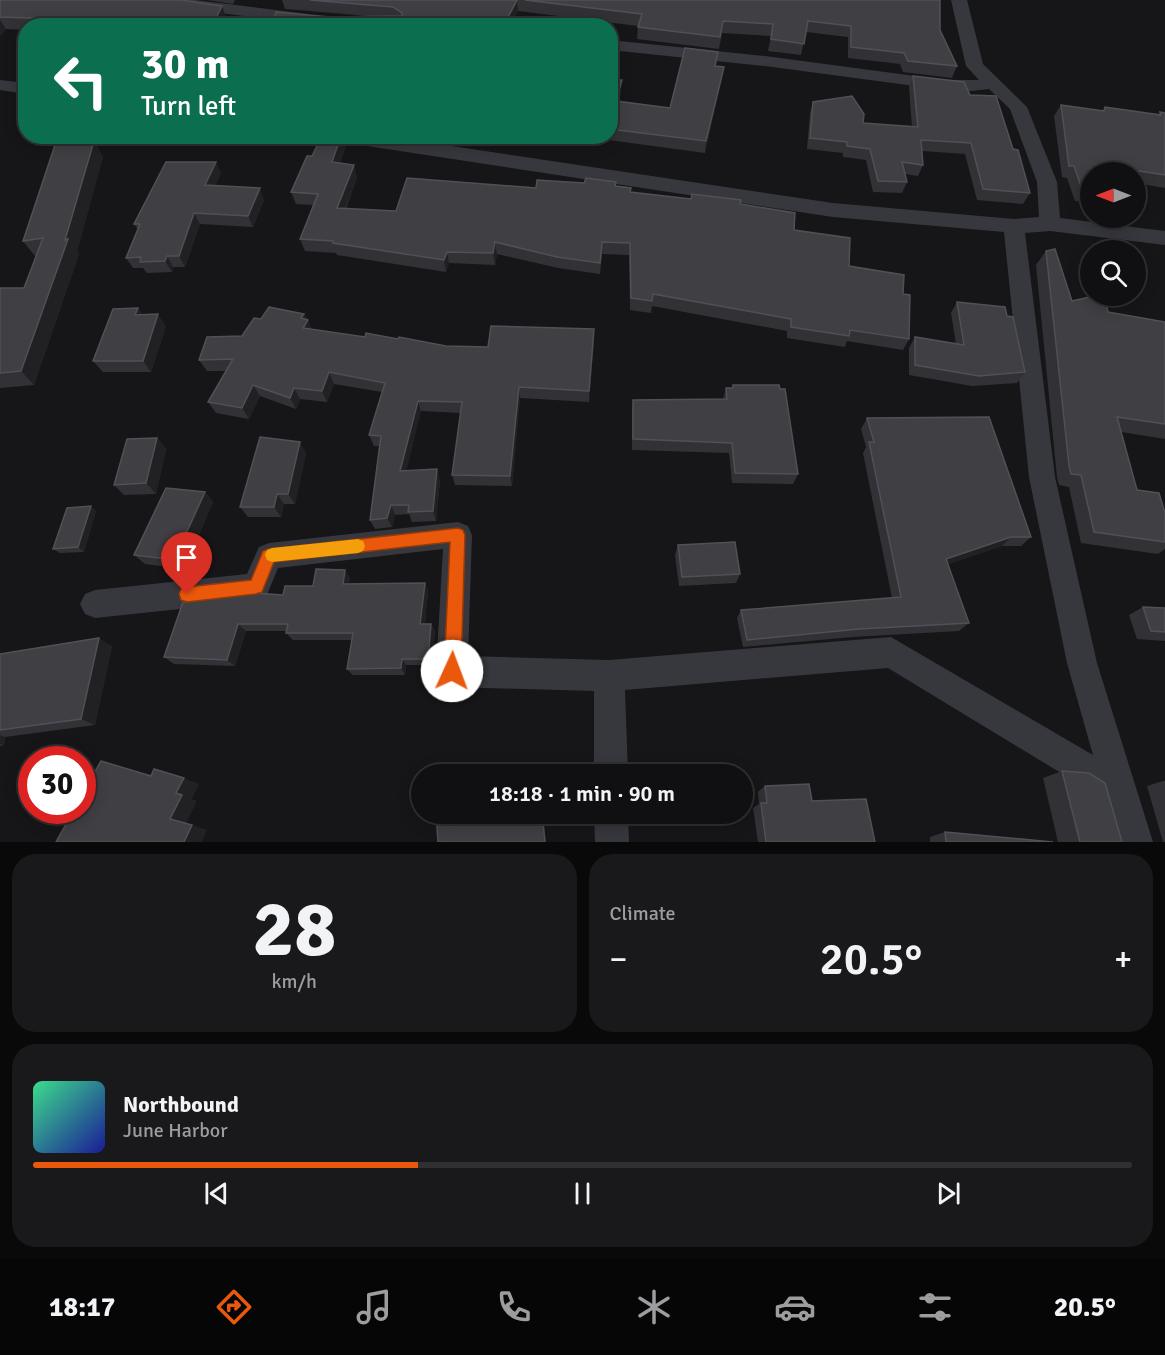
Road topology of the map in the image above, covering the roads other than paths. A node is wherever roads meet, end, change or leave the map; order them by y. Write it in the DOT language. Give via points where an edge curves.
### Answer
graph roads {
  1 [pos="156,0"];
  2 [pos="959,0"];
  3 [pos="296,18"];
  4 [pos="618,46"];
  5 [pos="993,83"];
  6 [pos="0,86"];
  7 [pos="18,88"];
  8 [pos="394,144"];
  9 [pos="1050,224"];
  10 [pos="1014,226"];
  11 [pos="1165,238"];
  12 [pos="94,604"];
  13 [pos="609,676"];
  14 [pos="611,764"];
  15 [pos="1120,790"];
  16 [pos="611,824"];
  17 [pos="612,842"];
  18 [pos="1136,842"];
  1 -- 3 [label="street"];
  2 -- 5 [label="street" via="975,66"];
  4 -- 5 [label="street" via="945,85"];
  5 -- 9 [label="street" via="1018,106 1047,182"];
  6 -- 7 [label="street"];
  8 -- 10 [label="street" via="833,210"];
  9 -- 10 [label="street"];
  9 -- 11 [label="street"];
  10 -- 15 [label="street" via="1041,477 1082,663"];
  12 -- 13 [label="street" via="256,587 269,556 458,535 452,671"];
  13 -- 14 [label="street"];
  13 -- 15 [label="street" via="891,652"];
  15 -- 18 [label="street"];
  16 -- 17 [label="street"];
}
